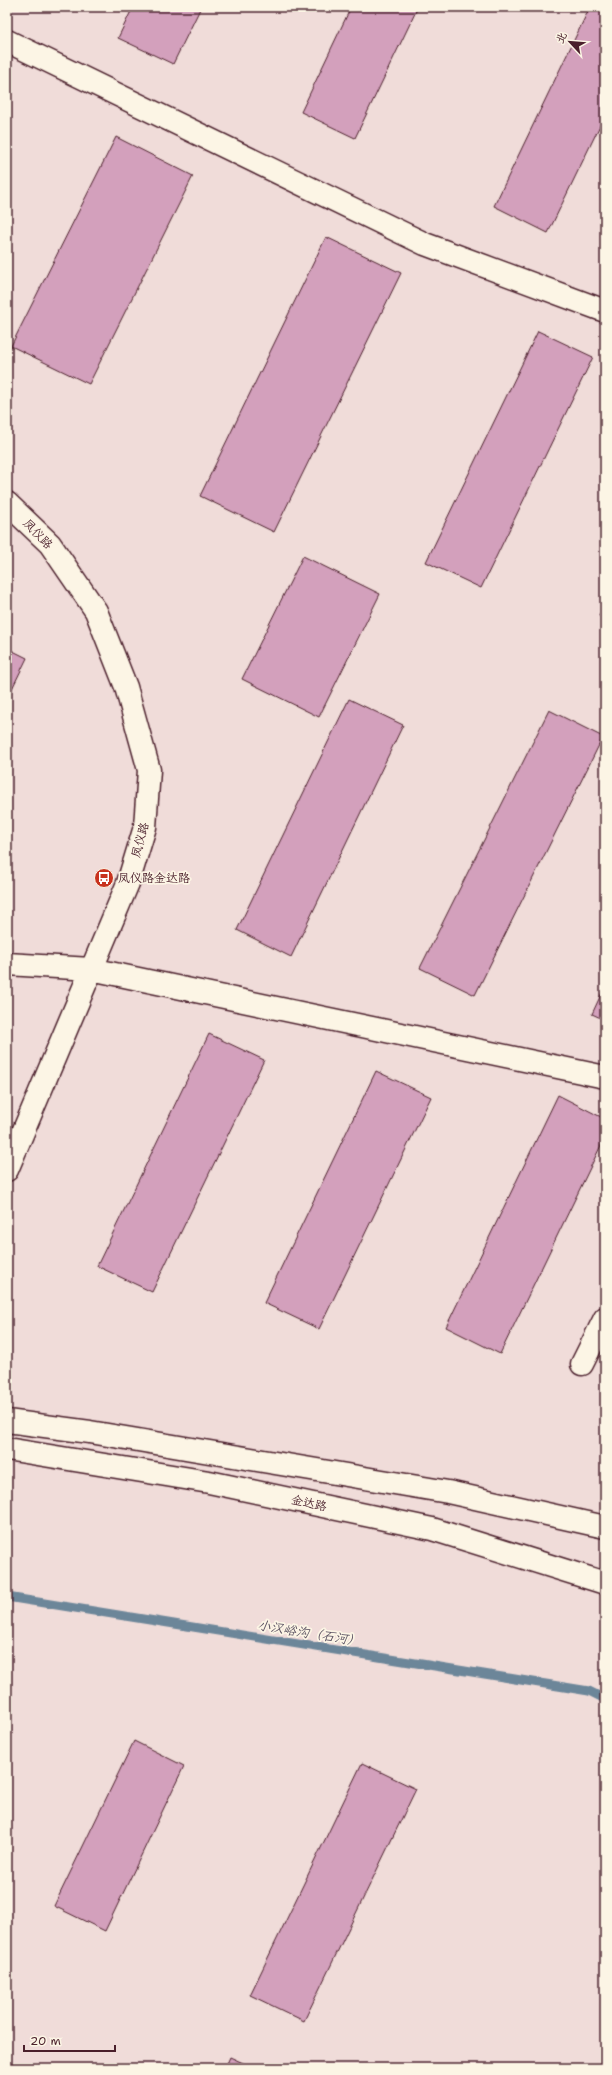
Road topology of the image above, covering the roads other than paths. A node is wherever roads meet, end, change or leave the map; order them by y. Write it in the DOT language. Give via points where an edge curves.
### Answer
graph roads {
  1 [pos="7,40"];
  2 [pos="605,311"];
  3 [pos="7,503"];
  4 [pos="7,964"];
  5 [pos="91,969"];
  6 [pos="605,1077"];
  7 [pos="7,1170"];
  8 [pos="605,1318"];
  9 [pos="582,1364"];
  10 [pos="7,1421"];
  11 [pos="7,1449"];
  12 [pos="605,1527"];
  13 [pos="605,1583"];
  1 -- 2 [label="street" via="425,244"];
  3 -- 5 [label="street, 凤仪路" via="50,544 96,611 126,687 149,770 145,827 128,883"];
  4 -- 5 [label="street"];
  5 -- 6 [label="street"];
  5 -- 7 [label="street, 凤仪路"];
  8 -- 9 [label="street"];
  10 -- 12 [label="street" via="90,1432 448,1492"];
  11 -- 13 [label="street, 金达路" via="209,1482 432,1529"];
}
